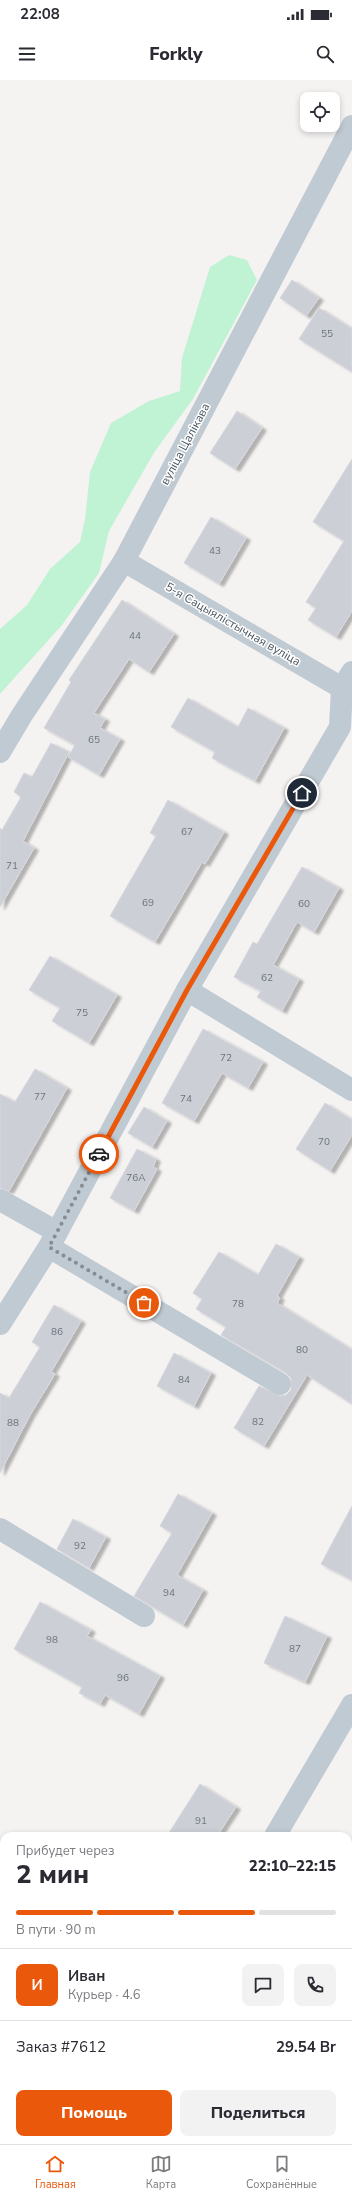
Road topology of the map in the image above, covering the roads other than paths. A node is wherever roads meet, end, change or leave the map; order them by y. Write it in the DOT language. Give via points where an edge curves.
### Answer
graph roads {
  1 [pos="352,126"];
  2 [pos="124,561"];
  3 [pos="347,680"];
  4 [pos="346,731"];
  5 [pos="0,752"];
  6 [pos="187,990"];
  7 [pos="352,1090"];
  8 [pos="0,1200"];
  9 [pos="53,1239"];
  10 [pos="0,1324"];
  11 [pos="280,1384"];
  12 [pos="0,1529"];
  13 [pos="144,1616"];
  14 [pos="352,1705"];
  15 [pos="277,1832"];
  1 -- 2 [label="street, вуліца Цалікава"];
  2 -- 3 [label="street, 5-я Сацыялістычная вуліца"];
  2 -- 5 [label="street, вуліца Цалікава"];
  3 -- 4 [label="street"];
  4 -- 6 [label="street"];
  6 -- 7 [label="street"];
  6 -- 9 [label="street"];
  8 -- 9 [label="street"];
  9 -- 10 [label="street"];
  9 -- 11 [label="street"];
  12 -- 13 [label="street"];
  14 -- 15 [label="street"];
}
